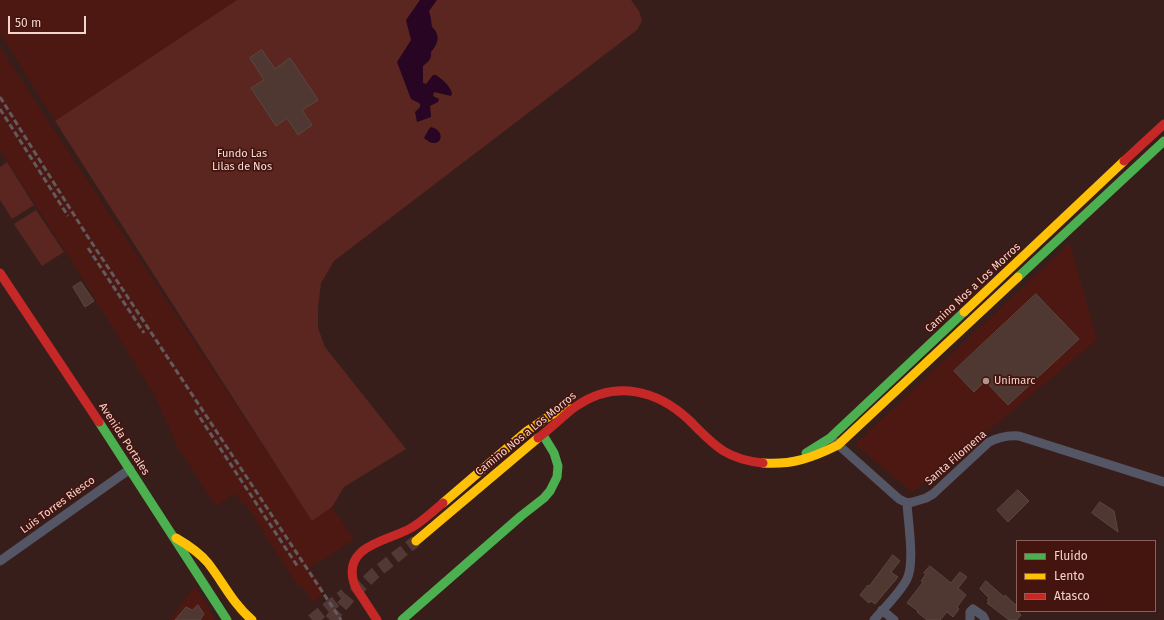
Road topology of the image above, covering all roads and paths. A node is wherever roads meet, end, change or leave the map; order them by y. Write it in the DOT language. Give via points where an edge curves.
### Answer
graph roads {
  1 [pos="1164,124"];
  2 [pos="1164,141"];
  3 [pos="1138,149"];
  4 [pos="1144,160"];
  5 [pos="1,275"];
  6 [pos="577,405"];
  7 [pos="543,434"];
  8 [pos="830,438"];
  9 [pos="838,445"];
  10 [pos="791,461"];
  11 [pos="130,469"];
  12 [pos="1164,482"];
  13 [pos="906,503"];
  14 [pos="173,535"];
  15 [pos="416,541"];
  16 [pos="0,562"];
  17 [pos="882,610"];
  18 [pos="227,620"];
  19 [pos="252,620"];
  20 [pos="377,620"];
  21 [pos="402,620"];
  22 [pos="874,620"];
  23 [pos="894,620"];
  24 [pos="970,620"];
  25 [pos="985,620"];
  1 -- 3 [label="main road, Camino Nos a Los Morros"];
  2 -- 4 [label="main road, Camino Nos a Los Morros"];
  3 -- 4 [label="main road" via="1139,156"];
  3 -- 8 [label="main road, Camino Nos a Los Morros"];
  4 -- 9 [label="main road, Camino Nos a Los Morros"];
  5 -- 11 [label="main road, Avenida Portales"];
  6 -- 7 [label="main road, Camino Nos a Los Morros"];
  6 -- 10 [label="main road, Camino Nos a Los Morros" via="591,397 609,392 640,392 658,398 676,410 710,442 730,454 764,463"];
  6 -- 20 [label="main road" via="551,415 527,431 420,522 360,553 352,569 354,584"];
  7 -- 15 [label="main road, Camino Nos a Los Morros"];
  7 -- 21 [label="main road" via="556,456 558,466 557,477 544,498"];
  8 -- 9 [label="street"];
  8 -- 10 [label="main road, Camino Nos a Los Morros"];
  9 -- 10 [label="main road, Camino Nos a Los Morros" via="813,458"];
  9 -- 13 [label="street"];
  11 -- 14 [label="main road, Avenida Portales"];
  11 -- 16 [label="street, Luis Torres Riesco"];
  12 -- 13 [label="street, Santa Filomena" via="1019,436 1007,436 990,442 933,494 919,501"];
  13 -- 17 [label="street" via="910,571 905,582"];
  14 -- 18 [label="main road, Avenida Portales"];
  14 -- 19 [label="main road" via="203,557 238,606"];
  17 -- 22 [label="street"];
  17 -- 23 [label="street"];
  24 -- 25 [label="street" via="970,612 973,609"];
}
